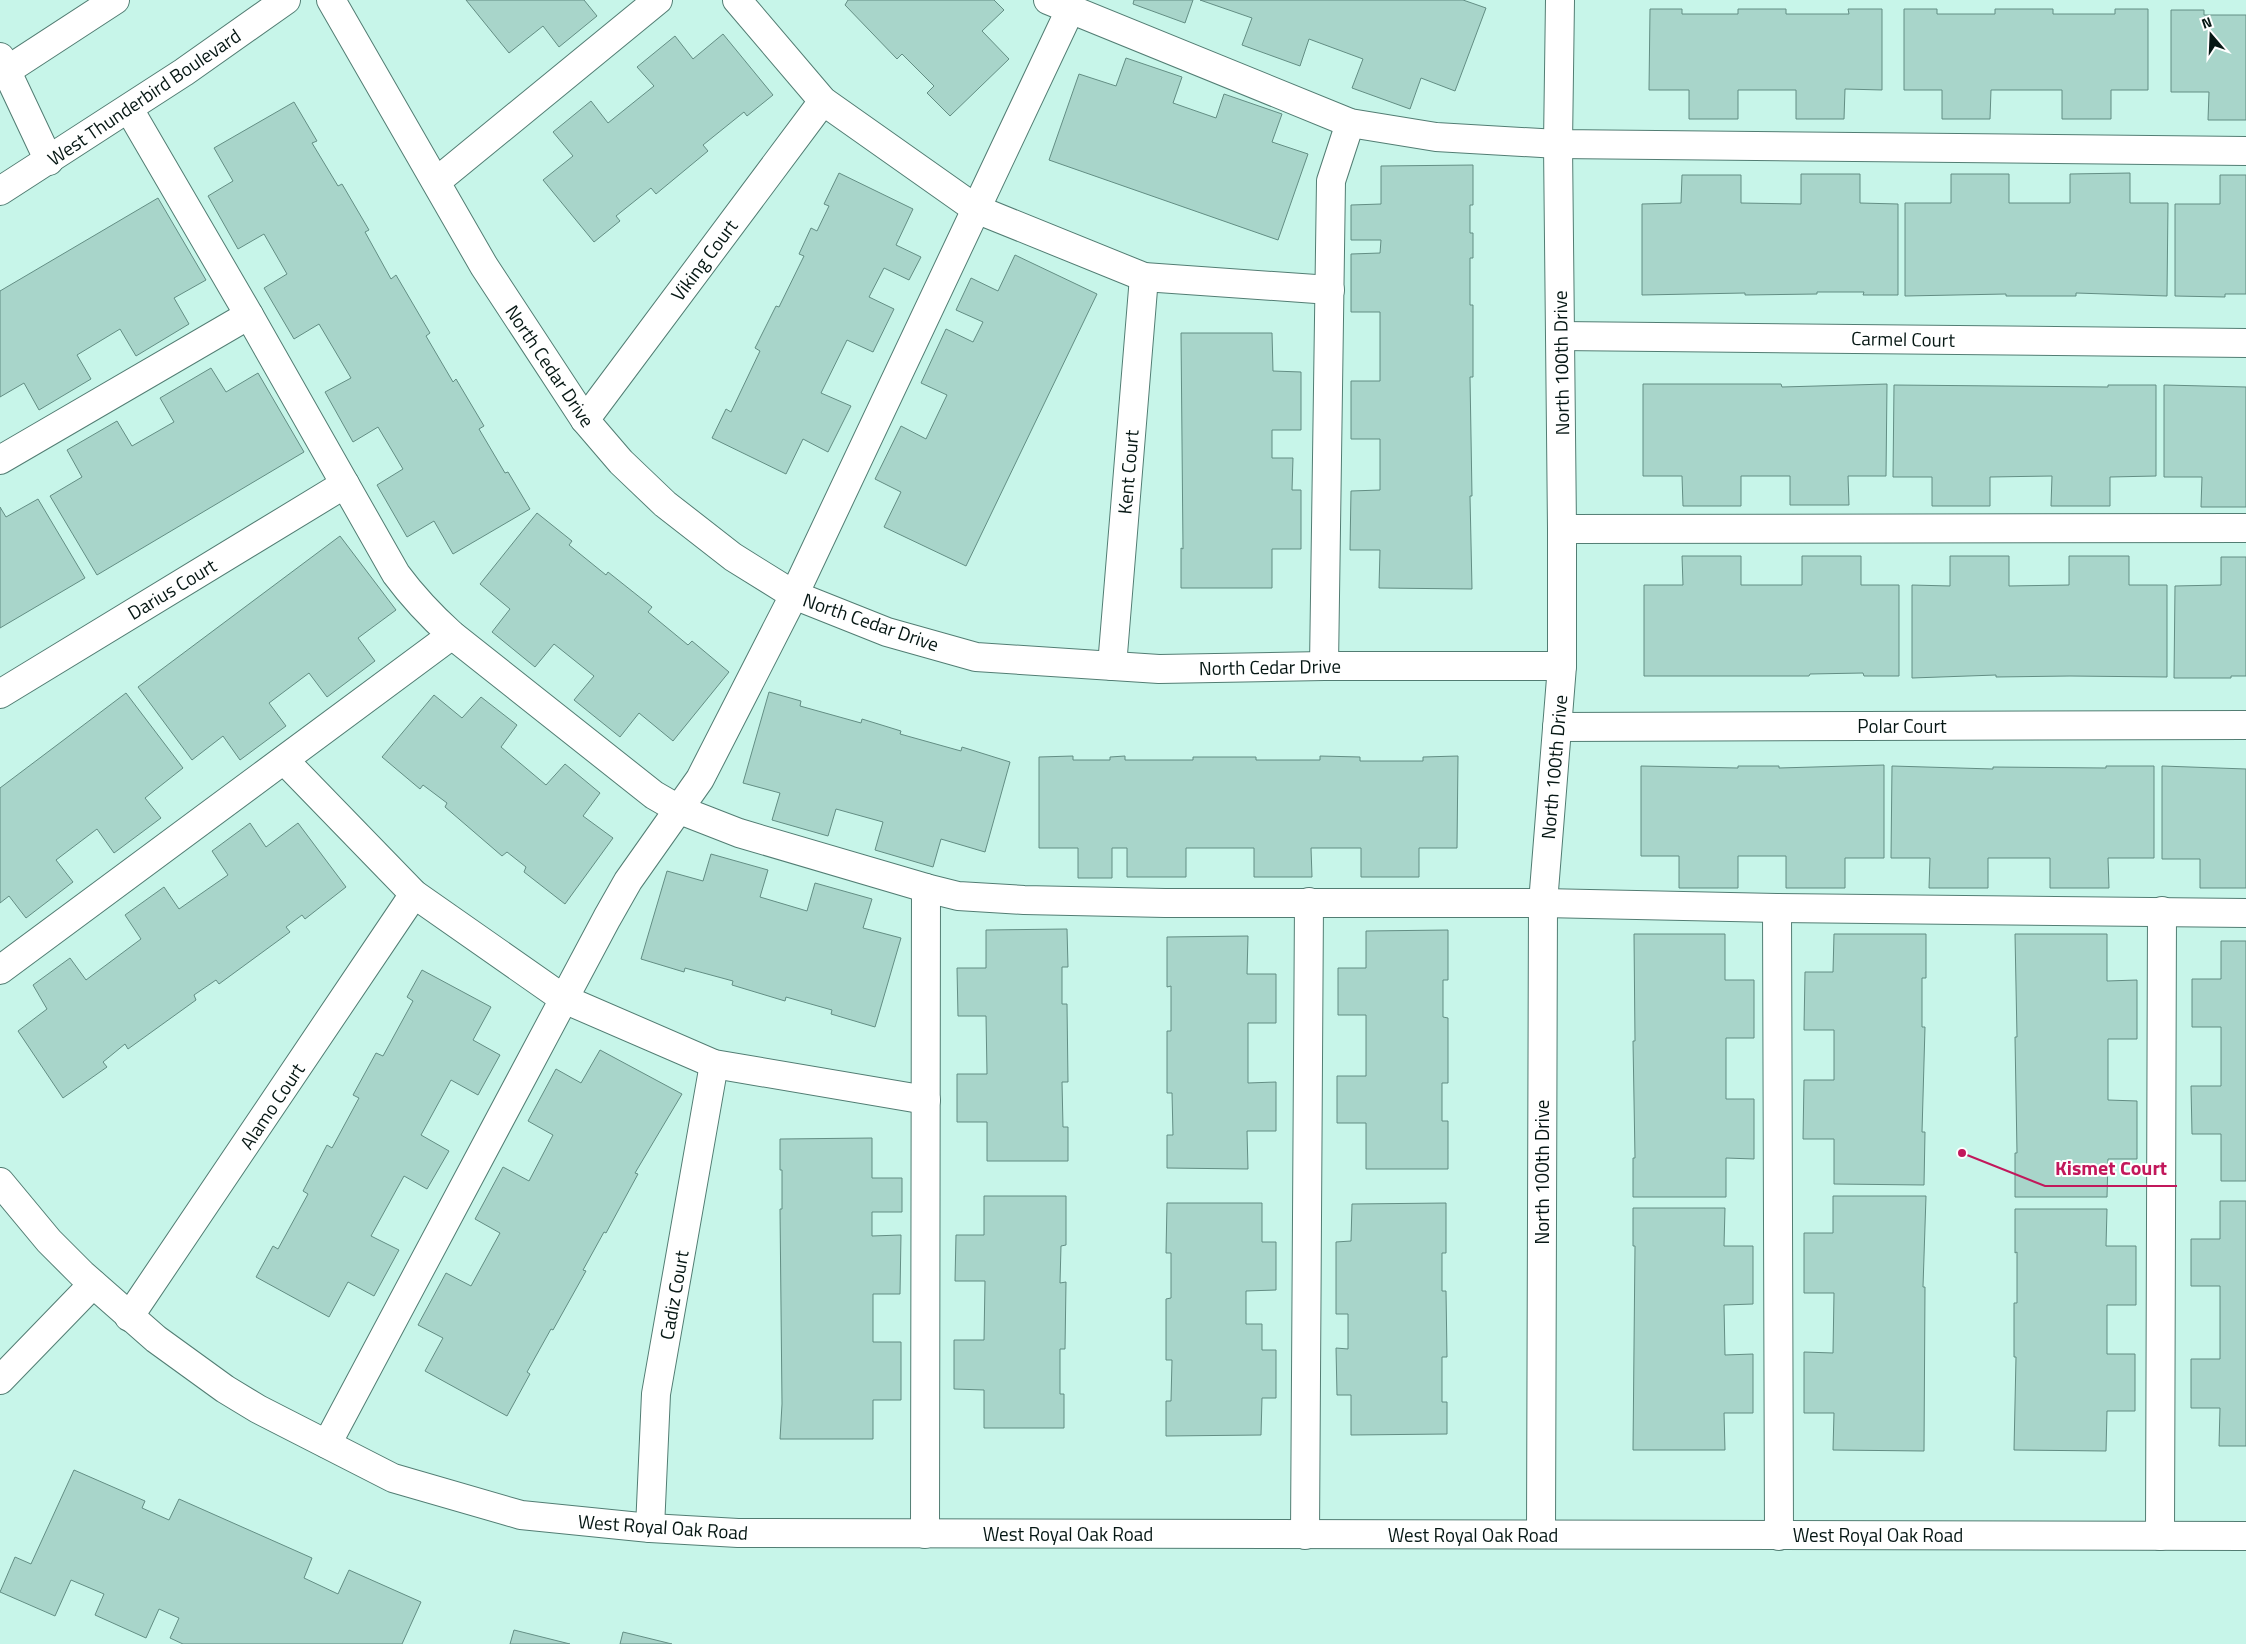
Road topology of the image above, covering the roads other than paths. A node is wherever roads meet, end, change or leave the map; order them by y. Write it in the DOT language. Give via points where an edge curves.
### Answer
graph roads {
  1 [pos="115,0"];
  2 [pos="286,0"];
  3 [pos="331,0"];
  4 [pos="658,0"];
  5 [pos="737,0"];
  6 [pos="1560,0"];
  7 [pos="1059,5"];
  8 [pos="2,68"];
  9 [pos="823,100"];
  10 [pos="129,109"];
  11 [pos="1350,123"];
  12 [pos="1558,144"];
  13 [pos="2246,151"];
  14 [pos="49,161"];
  15 [pos="437,181"];
  16 [pos="0,191"];
  17 [pos="976,209"];
  18 [pos="1144,277"];
  19 [pos="1330,290"];
  20 [pos="249,315"];
  21 [pos="1560,336"];
  22 [pos="2246,343"];
  23 [pos="585,420"];
  24 [pos="0,460"];
  25 [pos="345,484"];
  26 [pos="2246,528"];
  27 [pos="1562,529"];
  28 [pos="794,595"];
  29 [pos="452,635"];
  30 [pos="1112,666"];
  31 [pos="1324,666"];
  32 [pos="1562,666"];
  33 [pos="0,694"];
  34 [pos="2246,725"];
  35 [pos="1557,727"];
  36 [pos="284,760"];
  37 [pos="680,810"];
  38 [pos="926,888"];
  39 [pos="414,894"];
  40 [pos="1309,902"];
  41 [pos="1543,902"];
  42 [pos="1777,908"];
  43 [pos="2162,911"];
  44 [pos="2246,913"];
  45 [pos="0,970"];
  46 [pos="564,999"];
  47 [pos="714,1064"];
  48 [pos="926,1100"];
  49 [pos="0,1182"];
  50 [pos="93,1284"];
  51 [pos="130,1317"];
  52 [pos="0,1380"];
  53 [pos="326,1444"];
  54 [pos="650,1528"];
  55 [pos="925,1534"];
  56 [pos="1541,1534"];
  57 [pos="1305,1535"];
  58 [pos="1779,1536"];
  59 [pos="2160,1536"];
  60 [pos="2246,1536"];
  1 -- 8 [label="street"];
  2 -- 10 [label="street, West Thunderbird Boulevard"];
  3 -- 15 [label="street, North Cedar Drive"];
  4 -- 15 [label="street"];
  5 -- 9 [label="street"];
  6 -- 12 [label="street, North 100th Drive"];
  7 -- 11 [label="street"];
  7 -- 17 [label="street"];
  8 -- 14 [label="street"];
  9 -- 17 [label="street"];
  9 -- 23 [label="street, Viking Court"];
  10 -- 14 [label="street, West Thunderbird Boulevard"];
  10 -- 20 [label="street"];
  11 -- 12 [label="street" via="1436,137"];
  11 -- 19 [label="street" via="1332,181"];
  12 -- 13 [label="street"];
  12 -- 21 [label="street, North 100th Drive"];
  14 -- 16 [label="street, West Thunderbird Boulevard"];
  15 -- 23 [label="street, North Cedar Drive" via="484,266"];
  17 -- 18 [label="street"];
  17 -- 28 [label="street"];
  18 -- 19 [label="street"];
  18 -- 30 [label="street, Kent Court"];
  19 -- 31 [label="street"];
  20 -- 24 [label="street"];
  20 -- 25 [label="street"];
  21 -- 22 [label="street, Carmel Court"];
  21 -- 27 [label="street, North 100th Drive"];
  23 -- 28 [label="street, North Cedar Drive" via="621,462 665,504 733,557"];
  25 -- 29 [label="street" via="396,574 429,615"];
  25 -- 33 [label="street, Darius Court"];
  26 -- 27 [label="street"];
  27 -- 32 [label="street, North 100th Drive"];
  28 -- 30 [label="street, North Cedar Drive" via="887,632 976,657"];
  28 -- 37 [label="street" via="700,779"];
  29 -- 36 [label="street"];
  29 -- 37 [label="street" via="627,775"];
  30 -- 31 [label="street, North Cedar Drive" via="1159,669"];
  31 -- 32 [label="street, North Cedar Drive"];
  32 -- 35 [label="street, North 100th Drive"];
  34 -- 35 [label="street, Polar Court"];
  35 -- 41 [label="street, North 100th Drive"];
  36 -- 39 [label="street"];
  36 -- 45 [label="street"];
  37 -- 38 [label="street" via="739,833"];
  37 -- 46 [label="street" via="628,880"];
  38 -- 40 [label="street" via="990,899"];
  38 -- 48 [label="street"];
  39 -- 46 [label="street"];
  39 -- 51 [label="street, Alamo Court"];
  40 -- 41 [label="street"];
  40 -- 57 [label="street"];
  41 -- 42 [label="street"];
  41 -- 56 [label="street, North 100th Drive"];
  42 -- 43 [label="street"];
  42 -- 58 [label="street"];
  43 -- 44 [label="street"];
  43 -- 59 [label="street"];
  46 -- 47 [label="street"];
  46 -- 53 [label="street"];
  47 -- 48 [label="street"];
  47 -- 54 [label="street, Cadiz Court" via="656,1394"];
  48 -- 55 [label="street"];
  49 -- 50 [label="street, West Royal Oak Road" via="49,1241"];
  50 -- 51 [label="street, West Royal Oak Road"];
  50 -- 52 [label="street"];
  51 -- 53 [label="street, West Royal Oak Road" via="225,1389"];
  53 -- 54 [label="street, West Royal Oak Road" via="393,1478 521,1514"];
  54 -- 55 [label="street, West Royal Oak Road" via="738,1534"];
  55 -- 57 [label="street, West Royal Oak Road"];
  56 -- 57 [label="street, West Royal Oak Road"];
  56 -- 58 [label="street, West Royal Oak Road"];
  58 -- 59 [label="street, West Royal Oak Road"];
  59 -- 60 [label="street, West Royal Oak Road"];
}
